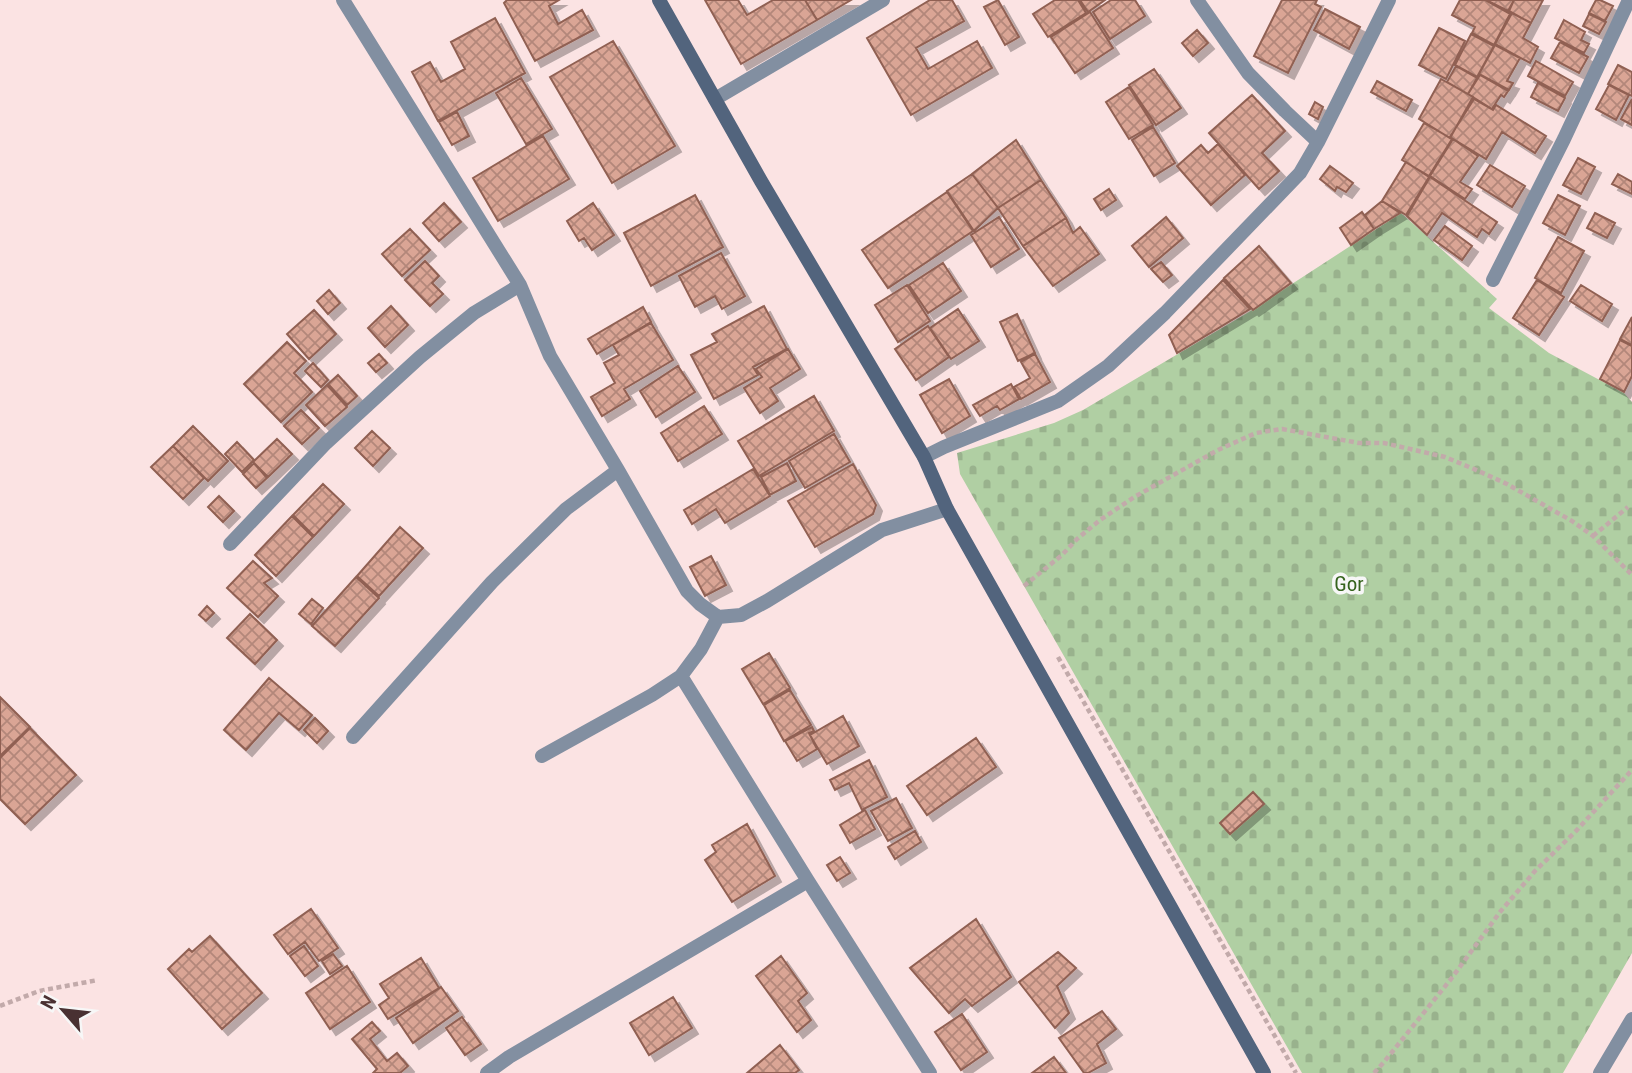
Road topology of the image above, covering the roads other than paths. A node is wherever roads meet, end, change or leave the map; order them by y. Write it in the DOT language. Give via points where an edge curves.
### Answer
graph roads {
  1 [pos="343,0"];
  2 [pos="659,0"];
  3 [pos="883,0"];
  4 [pos="1197,0"];
  5 [pos="1389,0"];
  6 [pos="1629,0"];
  7 [pos="715,99"];
  8 [pos="1318,142"];
  9 [pos="1493,280"];
  10 [pos="520,285"];
  11 [pos="924,457"];
  12 [pos="618,470"];
  13 [pos="947,509"];
  14 [pos="230,544"];
  15 [pos="718,617"];
  16 [pos="681,676"];
  17 [pos="353,737"];
  18 [pos="542,756"];
  19 [pos="808,881"];
  20 [pos="1632,1020"];
  21 [pos="487,1073"];
  22 [pos="930,1073"];
  23 [pos="1264,1073"];
  24 [pos="1600,1073"];
  1 -- 10 [label="street"];
  2 -- 7 [label="main road"];
  3 -- 7 [label="street"];
  4 -- 8 [label="street" via="1248,72"];
  5 -- 8 [label="street"];
  6 -- 9 [label="street"];
  7 -- 11 [label="main road"];
  8 -- 11 [label="street" via="1300,173 1108,366 1058,401"];
  10 -- 12 [label="street" via="550,356"];
  10 -- 14 [label="street" via="474,313 420,356 326,443"];
  11 -- 13 [label="main road"];
  12 -- 15 [label="street" via="687,591"];
  12 -- 17 [label="street" via="566,509 492,582"];
  13 -- 15 [label="street" via="882,530 768,601 741,615"];
  13 -- 23 [label="main road"];
  15 -- 16 [label="street"];
  16 -- 18 [label="street"];
  16 -- 19 [label="street"];
  19 -- 21 [label="street"];
  19 -- 22 [label="street"];
  20 -- 24 [label="street"];
}
